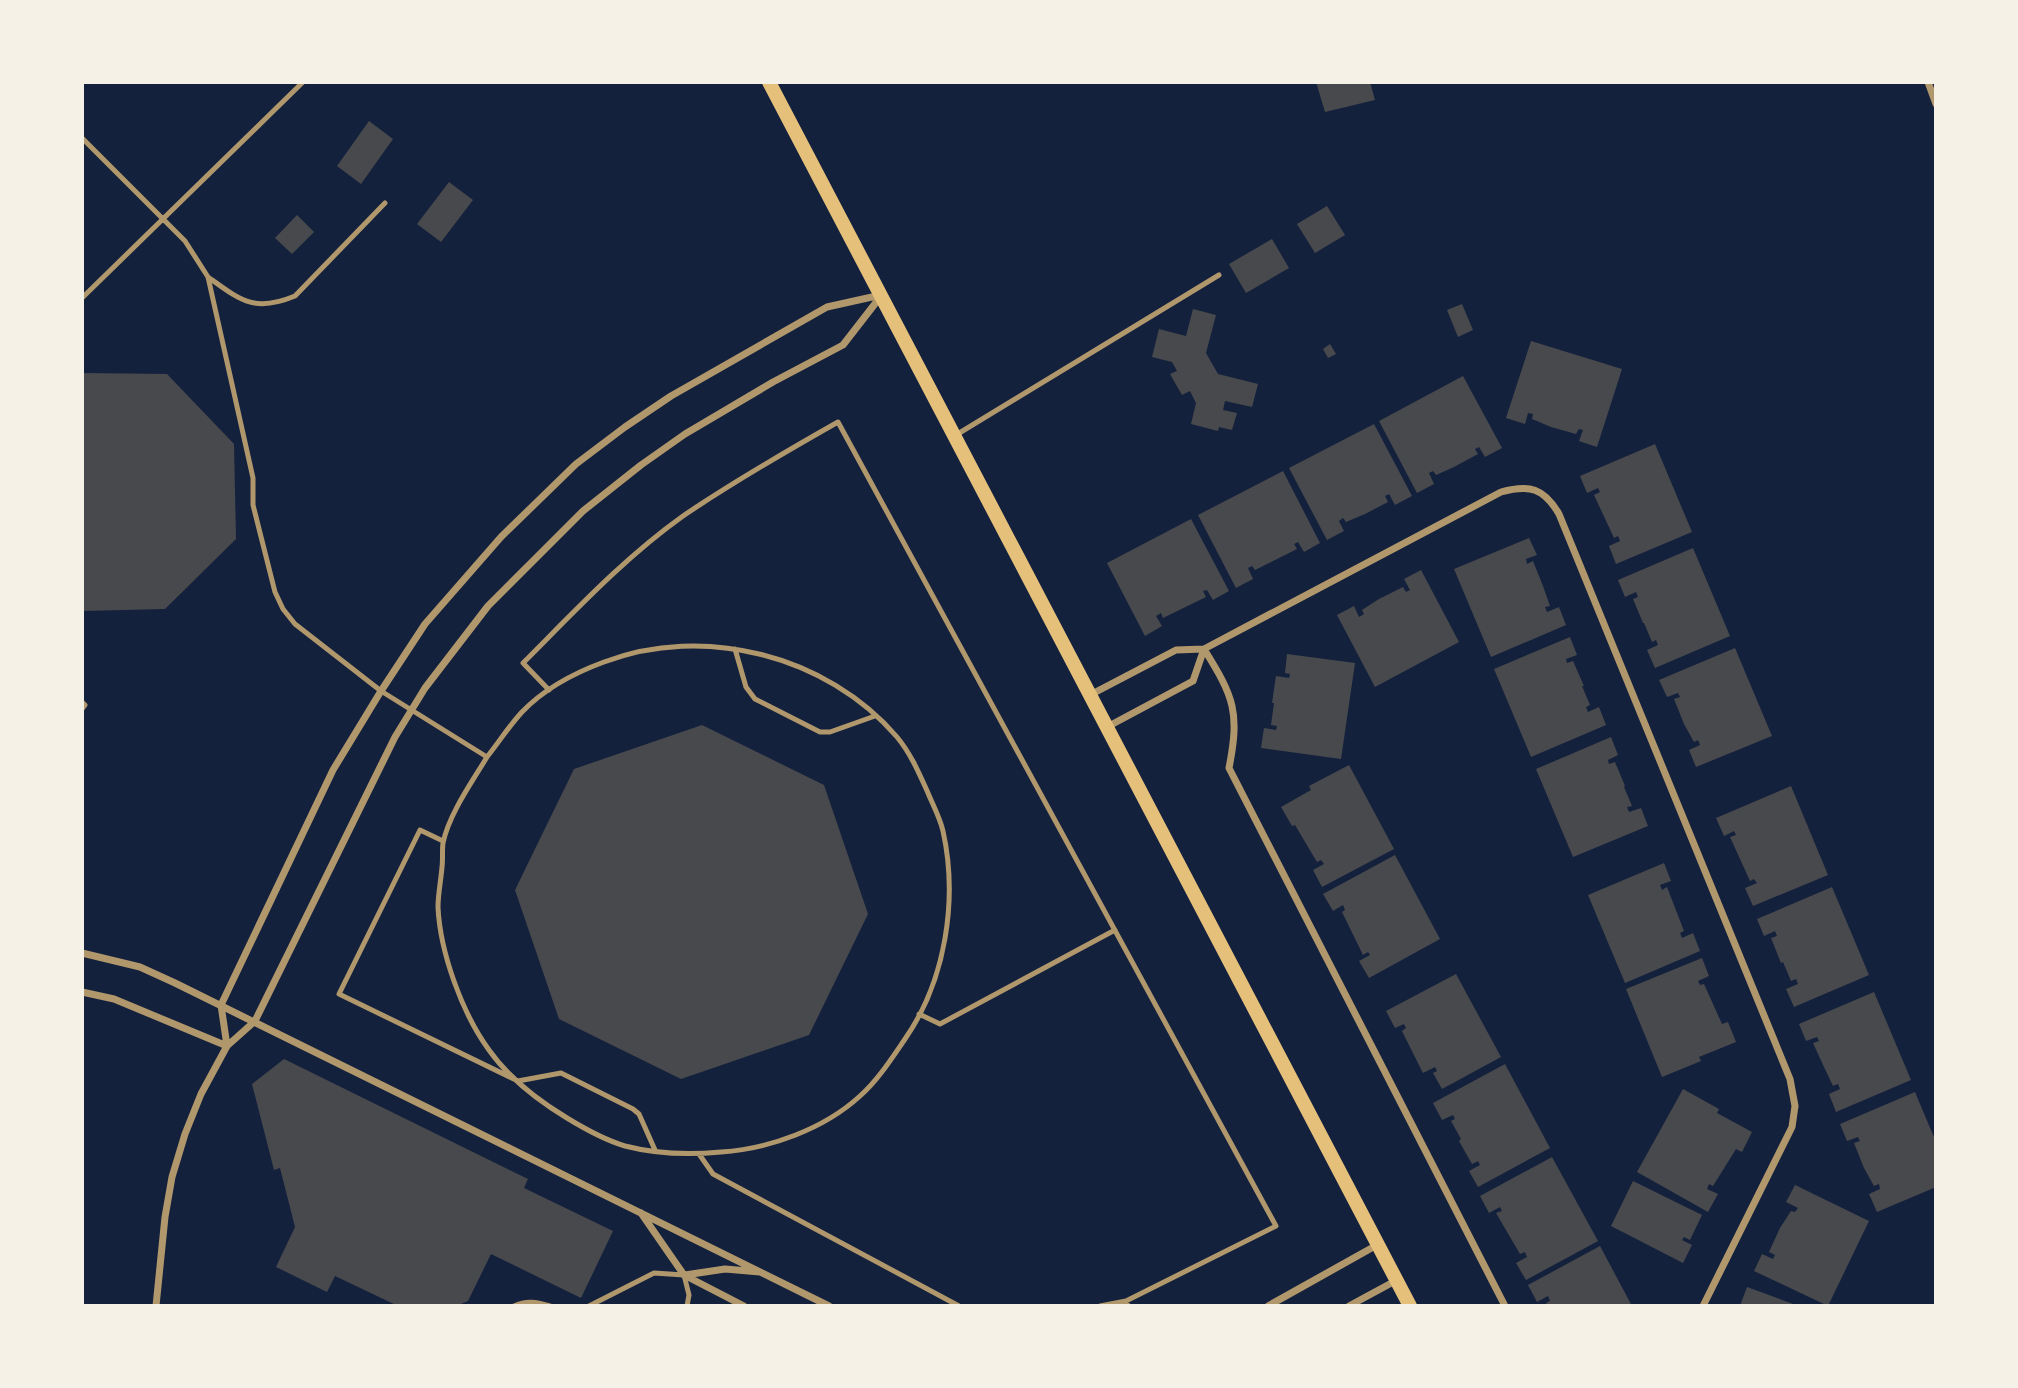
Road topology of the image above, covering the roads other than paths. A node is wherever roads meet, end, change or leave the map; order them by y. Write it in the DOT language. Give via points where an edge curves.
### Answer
graph roads {
  1 [pos="303,82"];
  2 [pos="769,82"];
  3 [pos="1928,82"];
  4 [pos="1936,104"];
  5 [pos="82,138"];
  6 [pos="385,203"];
  7 [pos="163,219"];
  8 [pos="1219,275"];
  9 [pos="208,276"];
  10 [pos="881,295"];
  11 [pos="82,298"];
  12 [pos="954,437"];
  13 [pos="735,649"];
  14 [pos="1204,649"];
  15 [pos="549,690"];
  16 [pos="380,691"];
  17 [pos="1090,695"];
  18 [pos="82,702"];
  19 [pos="82,709"];
  20 [pos="411,711"];
  21 [pos="875,716"];
  22 [pos="1106,727"];
  23 [pos="487,757"];
  24 [pos="443,841"];
  25 [pos="1115,930"];
  26 [pos="82,953"];
  27 [pos="82,992"];
  28 [pos="221,1005"];
  29 [pos="919,1014"];
  30 [pos="254,1021"];
  31 [pos="227,1046"];
  32 [pos="519,1081"];
  33 [pos="655,1150"];
  34 [pos="699,1154"];
  35 [pos="641,1212"];
  36 [pos="1378,1244"];
  37 [pos="768,1273"];
  38 [pos="684,1275"];
  39 [pos="1397,1280"];
  40 [pos="1127,1303"];
  41 [pos="156,1306"];
  42 [pos="514,1306"];
  43 [pos="550,1306"];
  44 [pos="589,1306"];
  45 [pos="687,1306"];
  46 [pos="744,1306"];
  47 [pos="829,1306"];
  48 [pos="959,1306"];
  49 [pos="1100,1306"];
  50 [pos="1268,1306"];
  51 [pos="1349,1306"];
  52 [pos="1410,1306"];
  53 [pos="1505,1306"];
  54 [pos="1703,1306"];
  1 -- 7 [label="lane"];
  2 -- 10 [label="main road"];
  3 -- 4 [label="street"];
  5 -- 7 [label="lane"];
  6 -- 9 [label="lane" via="295,296 262,305 242,301"];
  7 -- 9 [label="lane" via="185,241"];
  7 -- 11 [label="lane"];
  8 -- 12 [label="lane"];
  9 -- 16 [label="lane" via="275,592 295,624"];
  10 -- 12 [label="main road"];
  10 -- 16 [label="street" via="827,307 671,396 576,464 468,573 425,624"];
  10 -- 20 [label="street" via="843,345 685,434 583,511 488,606"];
  12 -- 17 [label="main road"];
  13 -- 15 [label="lane" via="676,645 627,653 578,672"];
  13 -- 21 [label="lane" via="803,669 840,688"];
  13 -- 21 [label="lane" via="746,687 755,699 820,732"];
  14 -- 17 [label="street" via="1176,650"];
  14 -- 22 [label="street" via="1193,681"];
  14 -- 53 [label="street" via="1233,702 1236,726 1229,768"];
  14 -- 54 [label="street" via="1501,492 1521,486 1551,500 1790,1079 1795,1106 1792,1127"];
  15 -- 23 [label="lane" via="522,712"];
  15 -- 25 [label="lane" via="523,663 586,598 682,517 838,422"];
  16 -- 20 [label="lane"];
  16 -- 28 [label="street" via="333,770"];
  17 -- 22 [label="main road"];
  18 -- 19 [label="lane"];
  20 -- 23 [label="lane"];
  20 -- 30 [label="street"];
  21 -- 29 [label="lane" via="915,762 942,827 950,882 946,940"];
  22 -- 36 [label="main road"];
  23 -- 24 [label="lane"];
  24 -- 32 [label="lane" via="438,907 446,954 464,1006 489,1050"];
  24 -- 32 [label="lane" via="420,830 338,994"];
  25 -- 29 [label="lane" via="940,1024"];
  25 -- 40 [label="lane" via="1276,1226"];
  26 -- 28 [label="street" via="140,967"];
  27 -- 31 [label="street" via="114,999"];
  28 -- 30 [label="street"];
  28 -- 31 [label="street"];
  29 -- 34 [label="lane" via="859,1097 818,1124 782,1141"];
  30 -- 31 [label="street"];
  30 -- 35 [label="street"];
  31 -- 41 [label="street" via="201,1094 172,1177"];
  32 -- 33 [label="lane" via="591,1132 624,1146"];
  32 -- 33 [label="lane" via="561,1073 633,1108"];
  33 -- 34 [label="lane"];
  34 -- 48 [label="lane" via="713,1174"];
  35 -- 37 [label="street"];
  35 -- 38 [label="street"];
  36 -- 39 [label="main road"];
  36 -- 50 [label="street"];
  37 -- 38 [label="street" via="724,1269"];
  37 -- 47 [label="street"];
  38 -- 44 [label="lane" via="654,1273"];
  38 -- 45 [label="lane" via="690,1295"];
  38 -- 46 [label="street"];
  39 -- 51 [label="street"];
  39 -- 52 [label="main road"];
  40 -- 49 [label="lane"];
  42 -- 43 [label="lane" via="535,1301"];
}
